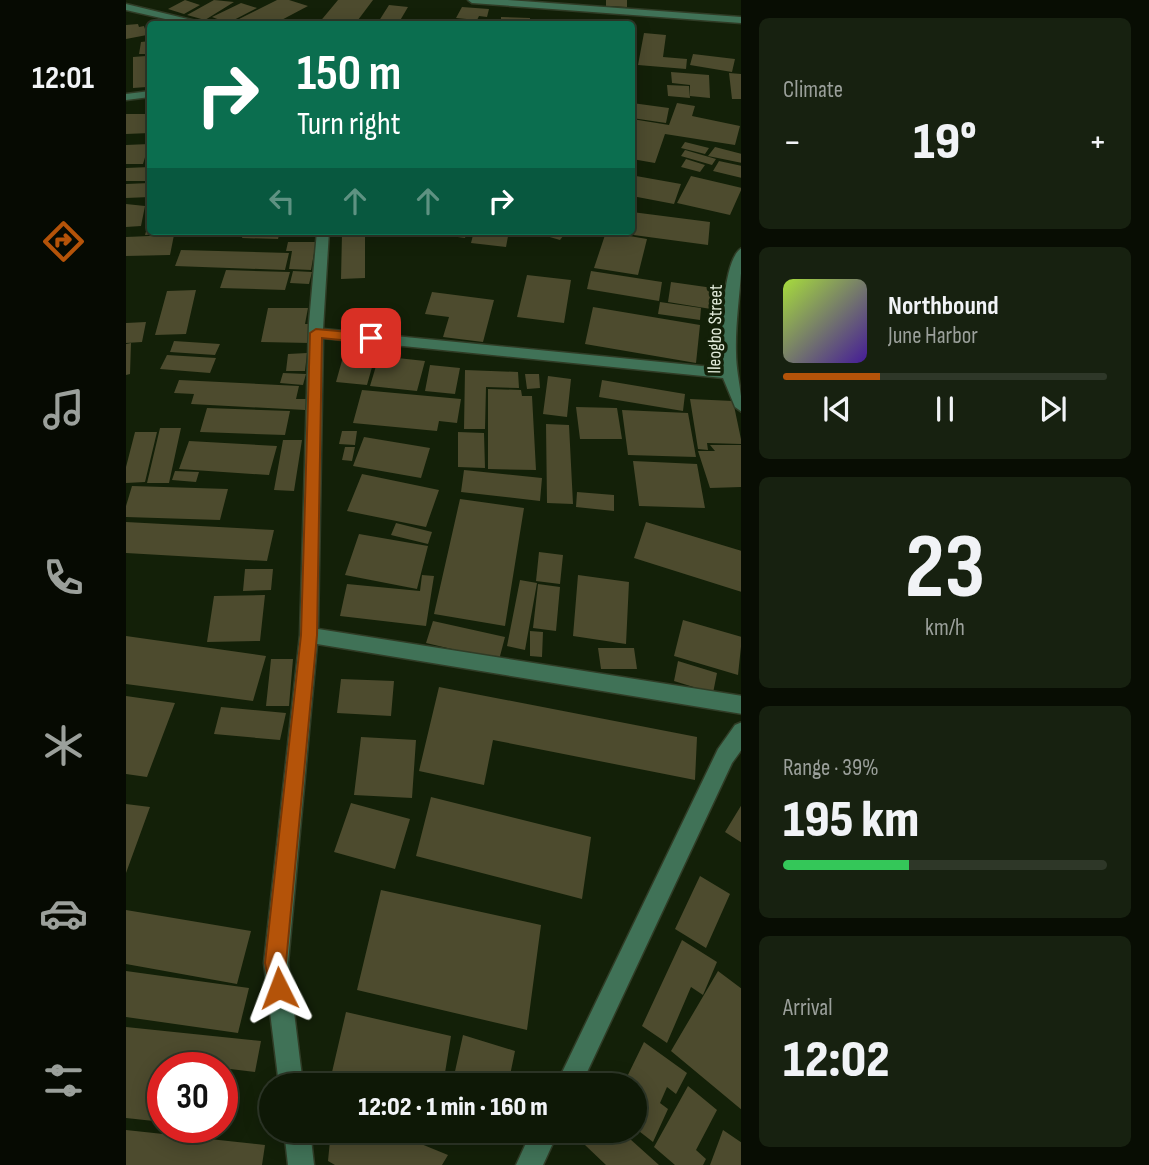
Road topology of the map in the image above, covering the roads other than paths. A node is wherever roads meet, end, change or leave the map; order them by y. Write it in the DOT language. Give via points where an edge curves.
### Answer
graph roads {
  1 [pos="471,0"];
  2 [pos="636,0"];
  3 [pos="126,7"];
  4 [pos="636,13"];
  5 [pos="741,20"];
  6 [pos="184,21"];
  7 [pos="147,94"];
  8 [pos="126,97"];
  9 [pos="323,235"];
  10 [pos="741,252"];
  11 [pos="316,333"];
  12 [pos="729,374"];
  13 [pos="741,407"];
  14 [pos="309,635"];
  15 [pos="741,705"];
  16 [pos="741,731"];
  17 [pos="290,1073"];
  18 [pos="574,1073"];
  19 [pos="298,1143"];
  20 [pos="540,1143"];
  21 [pos="301,1165"];
  22 [pos="529,1165"];
  1 -- 4 [label="street" via="574,13"];
  2 -- 4 [label="street"];
  3 -- 6 [label="street"];
  4 -- 5 [label="street"];
  7 -- 8 [label="street"];
  9 -- 11 [label="street"];
  10 -- 12 [label="street, Ileogbo Street" via="732,288"];
  11 -- 12 [label="street"];
  11 -- 14 [label="street"];
  12 -- 13 [label="street, Ileogbo Street"];
  14 -- 15 [label="street"];
  14 -- 17 [label="street" via="276,963"];
  16 -- 18 [label="street"];
  19 -- 21 [label="street"];
  20 -- 22 [label="street"];
}
